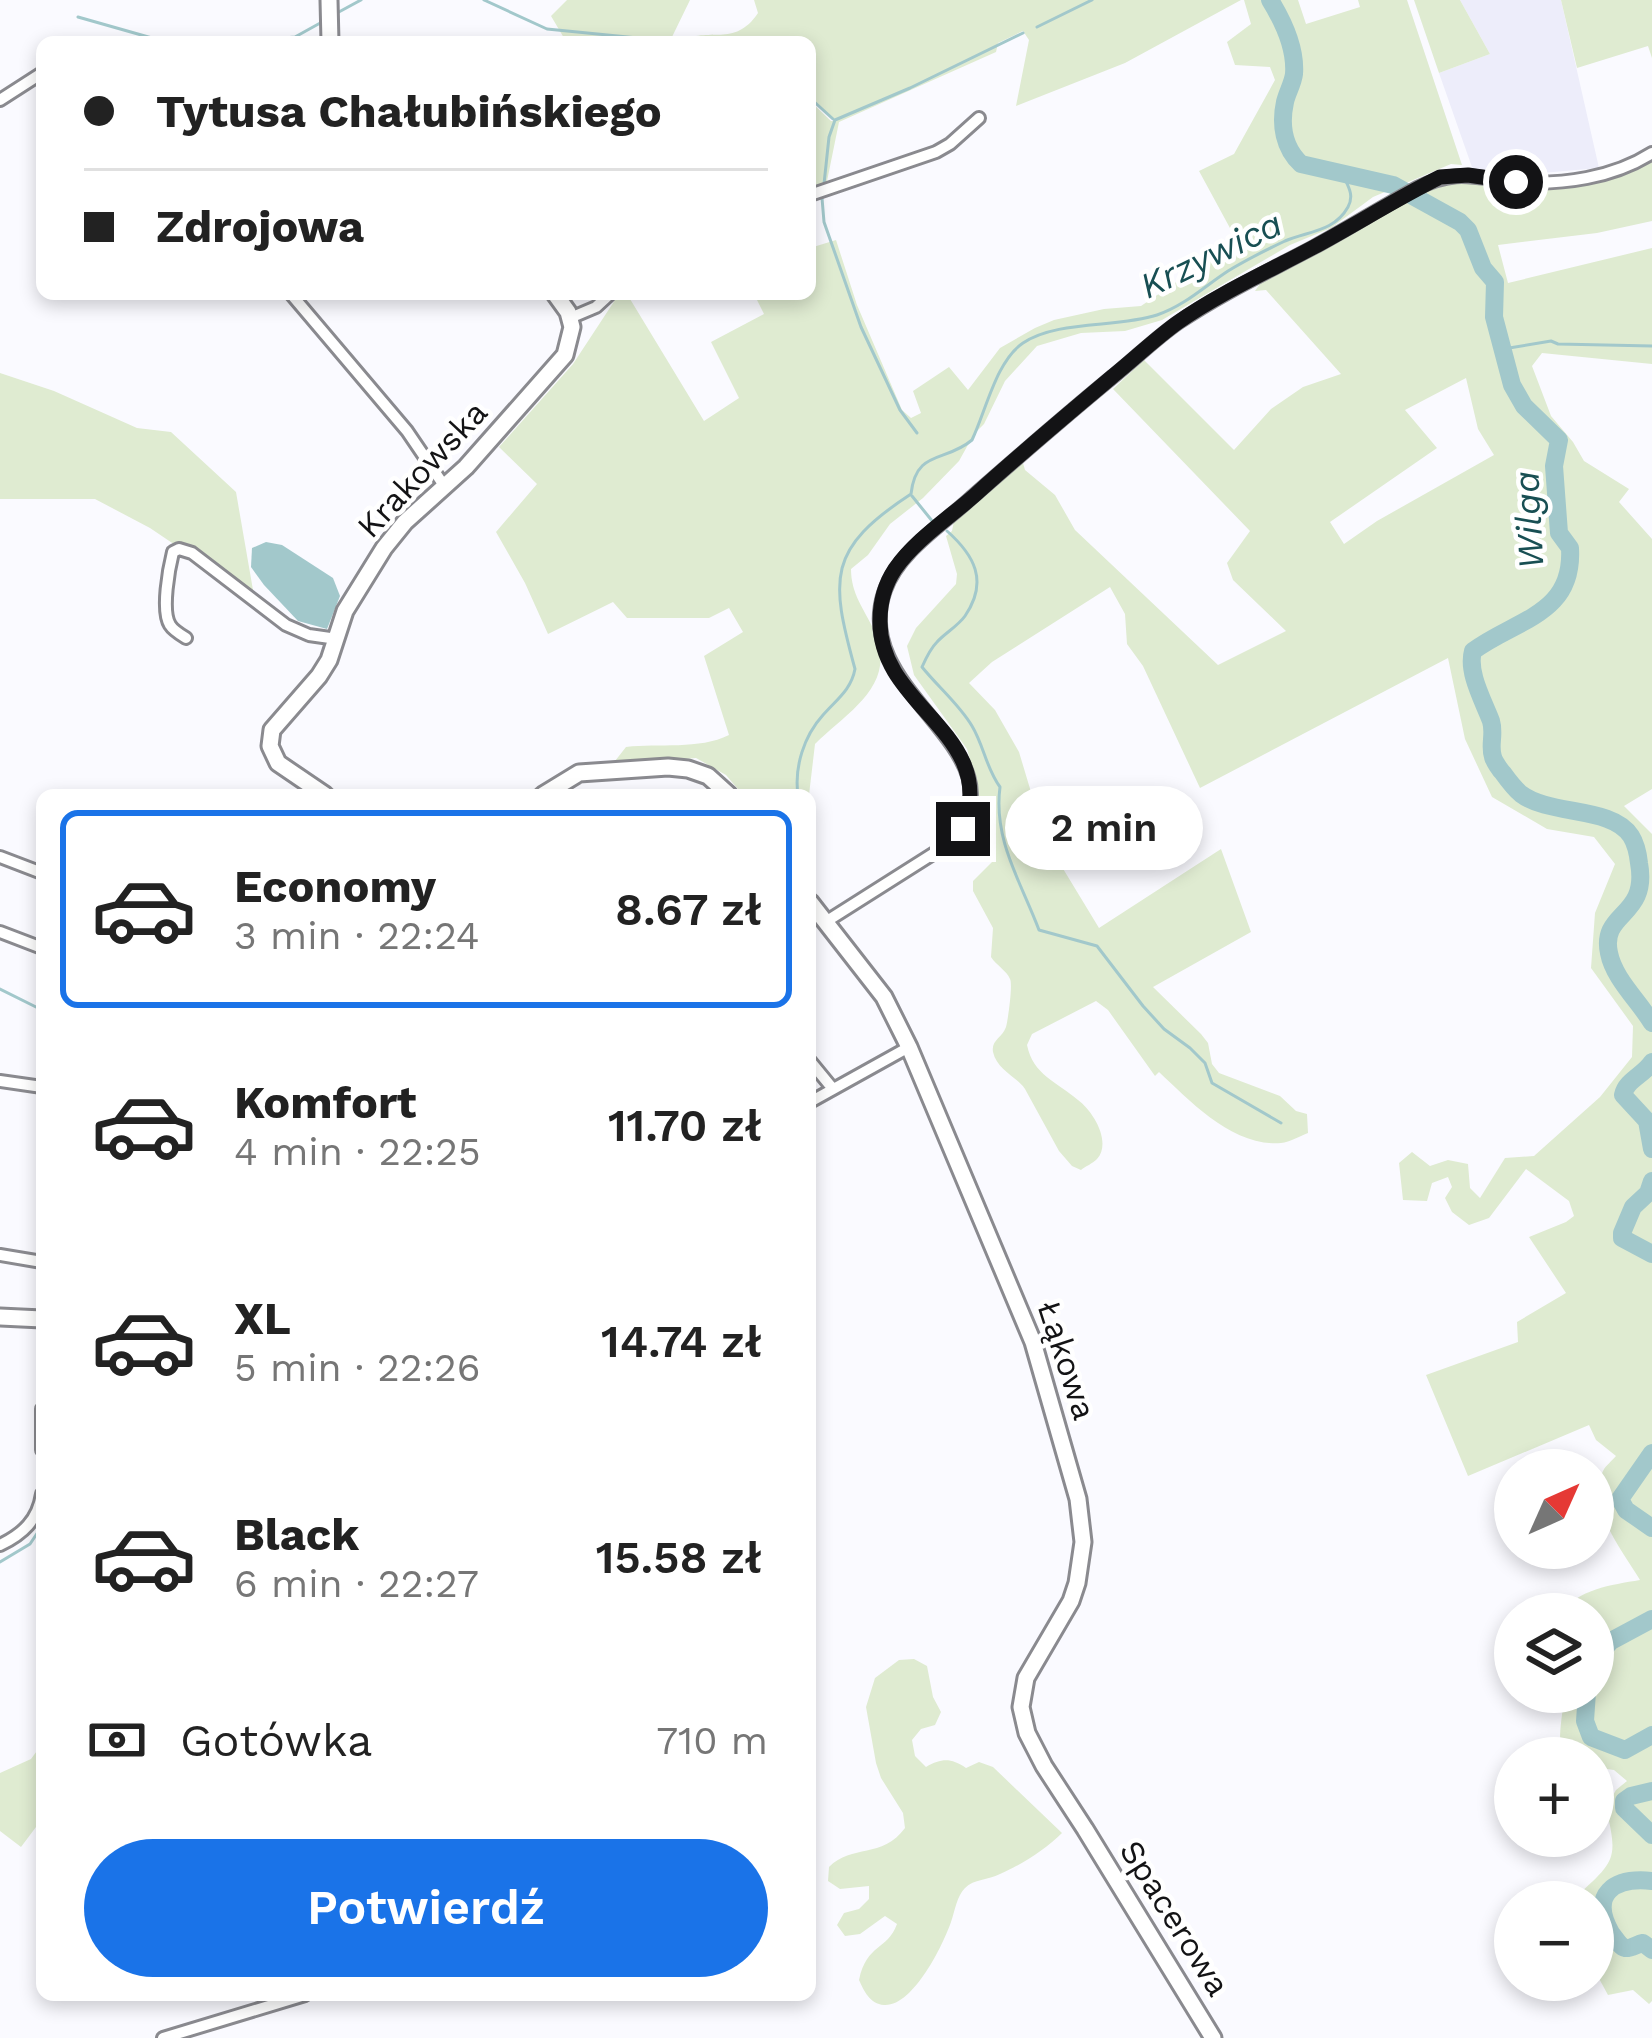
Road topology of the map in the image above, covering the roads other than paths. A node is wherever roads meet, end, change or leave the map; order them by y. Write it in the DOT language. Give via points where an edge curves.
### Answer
graph roads {
  1 [pos="328,0"];
  2 [pos="330,36"];
  3 [pos="36,77"];
  4 [pos="0,100"];
  5 [pos="979,118"];
  6 [pos="1652,153"];
  7 [pos="816,193"];
  8 [pos="296,300"];
  9 [pos="559,300"];
  10 [pos="604,300"];
  11 [pos="570,318"];
  12 [pos="445,488"];
  13 [pos="186,638"];
  14 [pos="337,639"];
  15 [pos="316,789"];
  16 [pos="552,789"];
  17 [pos="722,789"];
  18 [pos="0,857"];
  19 [pos="36,871"];
  20 [pos="816,909"];
  21 [pos="826,921"];
  22 [pos="0,932"];
  23 [pos="36,946"];
  24 [pos="909,1047"];
  25 [pos="816,1068"];
  26 [pos="0,1081"];
  27 [pos="36,1086"];
  28 [pos="833,1089"];
  29 [pos="816,1099"];
  30 [pos="0,1255"];
  31 [pos="36,1261"];
  32 [pos="0,1317"];
  33 [pos="36,1319"];
  34 [pos="36,1514"];
  35 [pos="0,1545"];
  36 [pos="1085,1829"];
  37 [pos="285,2001"];
  38 [pos="163,2038"];
  39 [pos="1213,2038"];
  1 -- 2 [label="street"];
  3 -- 4 [label="street"];
  5 -- 7 [label="street" via="936,152"];
  6 -- 21 [label="street" via="1579,180 1468,175 1417,188 1176,324 913,549 884,591 881,639 902,683 964,763 971,806 947,844"];
  8 -- 12 [label="street"];
  9 -- 11 [label="street"];
  10 -- 11 [label="street"];
  11 -- 12 [label="street, Krakowska" via="572,337 559,363"];
  12 -- 14 [label="street, Krakowska" via="384,548"];
  13 -- 14 [label="street" via="167,616 179,549 286,625"];
  14 -- 15 [label="street, Krakowska" via="319,676 269,737 278,763"];
  16 -- 17 [label="street" via="579,772 668,766 708,776"];
  18 -- 19 [label="street"];
  20 -- 21 [label="street, Łąkowa"];
  21 -- 24 [label="street, Łąkowa" via="884,998"];
  22 -- 23 [label="street"];
  24 -- 28 [label="street"];
  24 -- 36 [label="street, Łąkowa" via="1033,1342 1078,1499 1077,1583 1026,1678 1021,1707 1034,1749"];
  25 -- 28 [label="street"];
  26 -- 27 [label="street"];
  28 -- 29 [label="street"];
  30 -- 31 [label="street"];
  32 -- 33 [label="street"];
  34 -- 35 [label="street"];
  36 -- 39 [label="street, Spacerowa"];
  37 -- 38 [label="street"];
}
